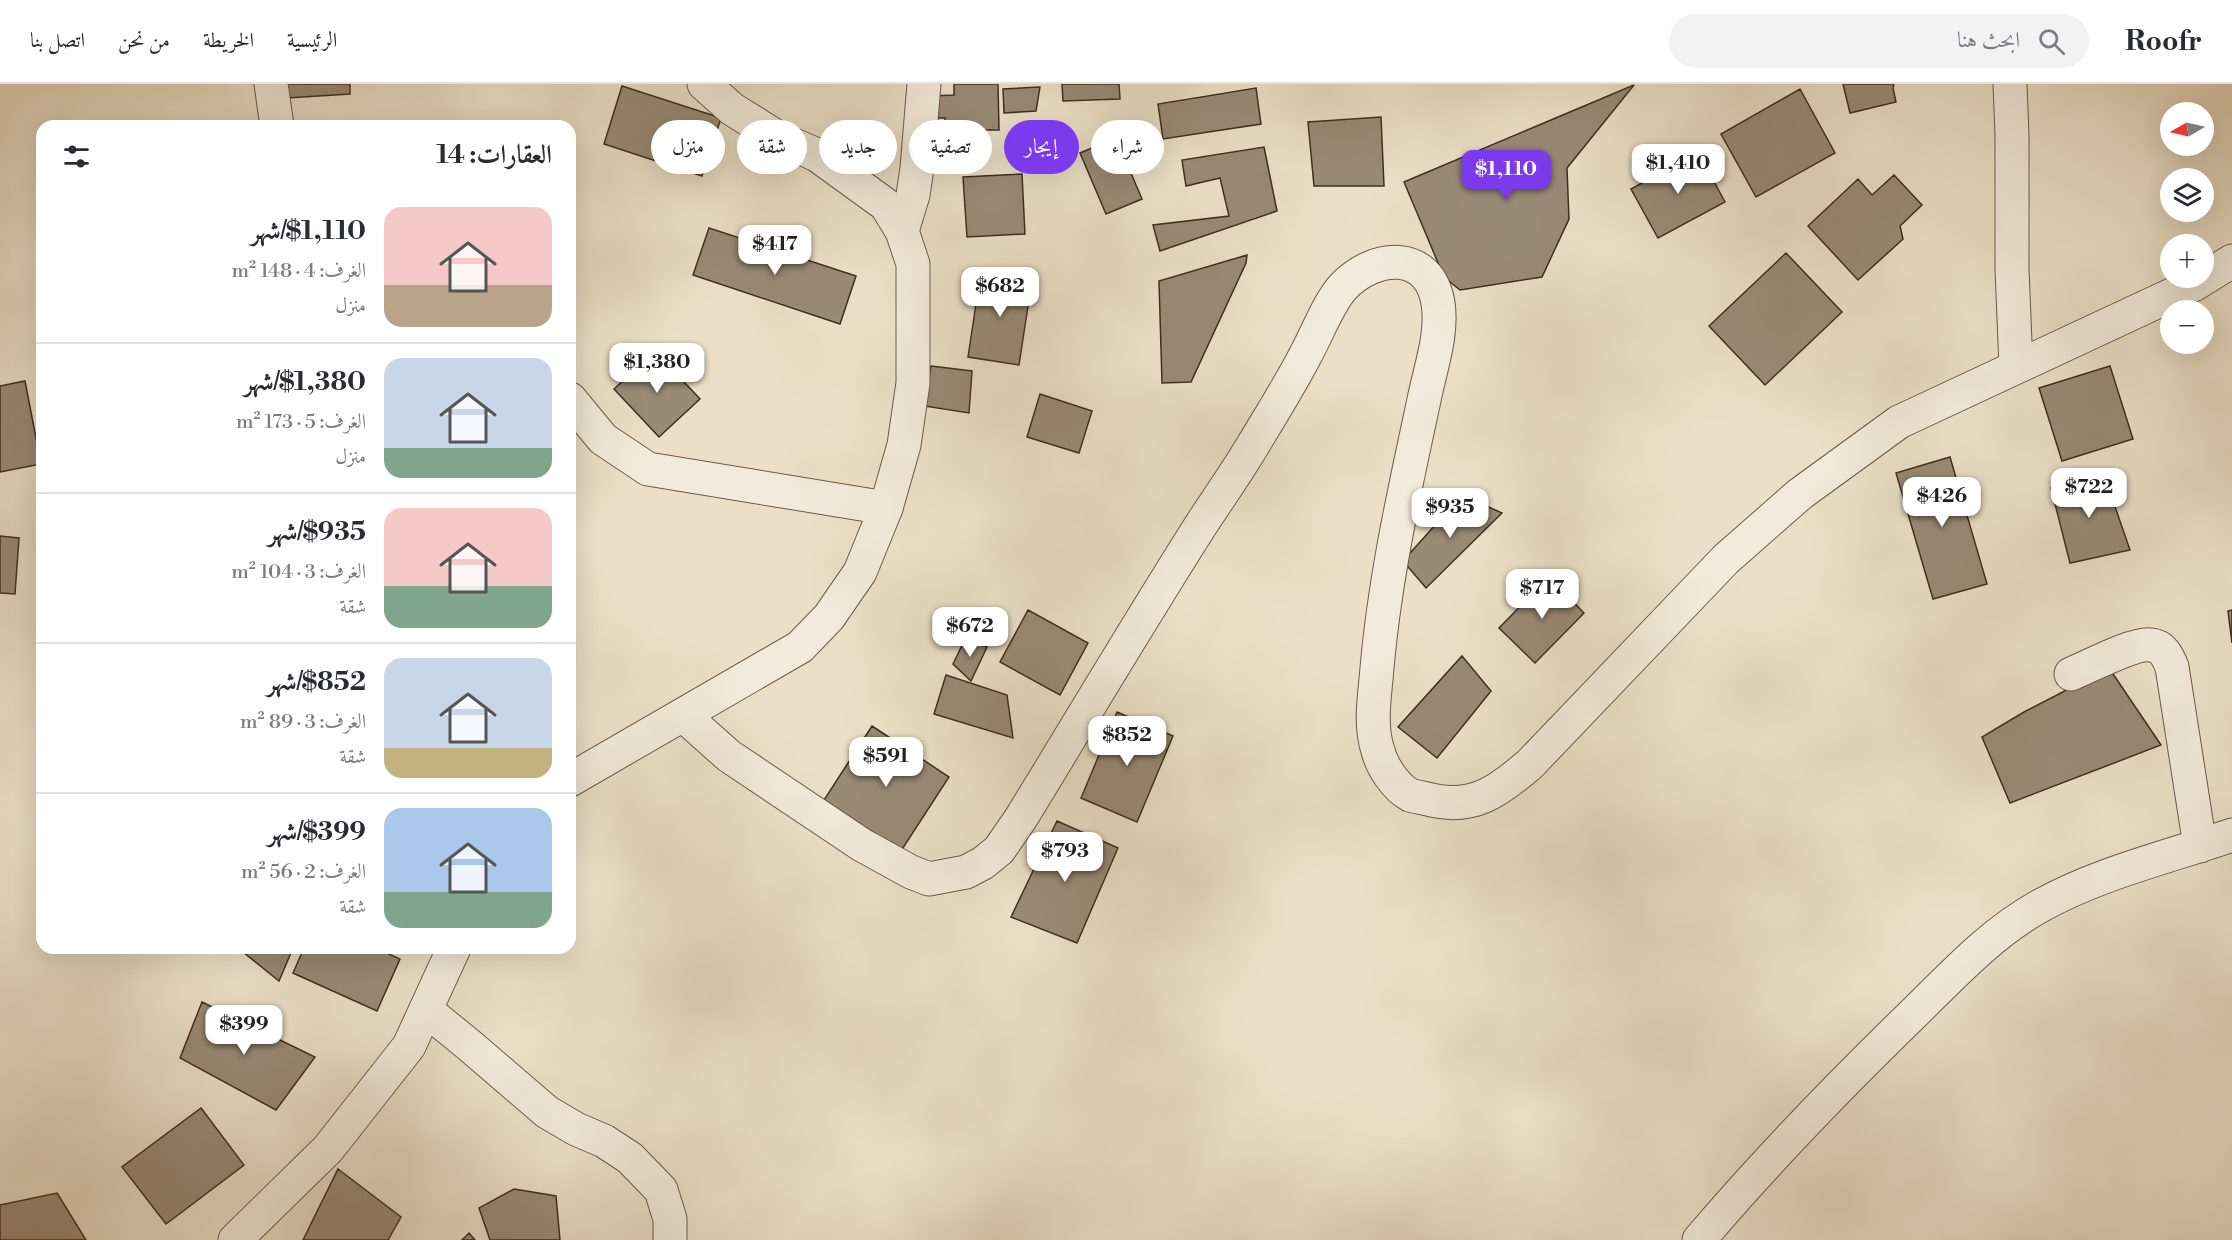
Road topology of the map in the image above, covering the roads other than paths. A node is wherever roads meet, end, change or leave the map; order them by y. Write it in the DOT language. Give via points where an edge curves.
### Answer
graph roads {
  1 [pos="271,84"];
  2 [pos="704,84"];
  3 [pos="924,84"];
  4 [pos="2010,84"];
  5 [pos="277,120"];
  6 [pos="902,231"];
  7 [pos="2232,261"];
  8 [pos="2016,367"];
  9 [pos="576,406"];
  10 [pos="886,508"];
  11 [pos="2071,674"];
  12 [pos="683,715"];
  13 [pos="576,777"];
  14 [pos="2232,835"];
  15 [pos="2200,846"];
  16 [pos="451,954"];
  17 [pos="426,1010"];
  18 [pos="235,1240"];
  19 [pos="670,1240"];
  20 [pos="1699,1240"];
  1 -- 5 [label="street"];
  2 -- 6 [label="street" via="732,109 843,172 886,205"];
  3 -- 6 [label="street" via="913,195"];
  4 -- 8 [label="street"];
  6 -- 10 [label="street" via="913,264 913,383 904,445"];
  7 -- 8 [label="street" via="2195,284"];
  8 -- 12 [label="street" via="1899,422 1800,494 1726,559 1530,764 1507,784 1455,805 1408,794 1387,772 1377,751 1372,722 1380,631 1398,522 1438,336 1438,304 1430,280 1409,263 1394,261 1376,265 1340,289 1298,370 1240,467 1021,818 999,850 983,863 966,872 929,879 911,872 862,845 729,756"];
  9 -- 10 [label="street" via="603,439 648,470"];
  10 -- 12 [label="street" via="860,572 822,625 800,647"];
  11 -- 15 [label="street" via="2136,646 2152,645 2166,653 2172,667"];
  12 -- 13 [label="street"];
  14 -- 15 [label="street"];
  15 -- 20 [label="street" via="2090,882 2003,929 1879,1047 1763,1166"];
  16 -- 17 [label="street"];
  17 -- 18 [label="street" via="409,1046 328,1149"];
  17 -- 19 [label="street" via="547,1112 630,1158 661,1190 670,1219"];
}
